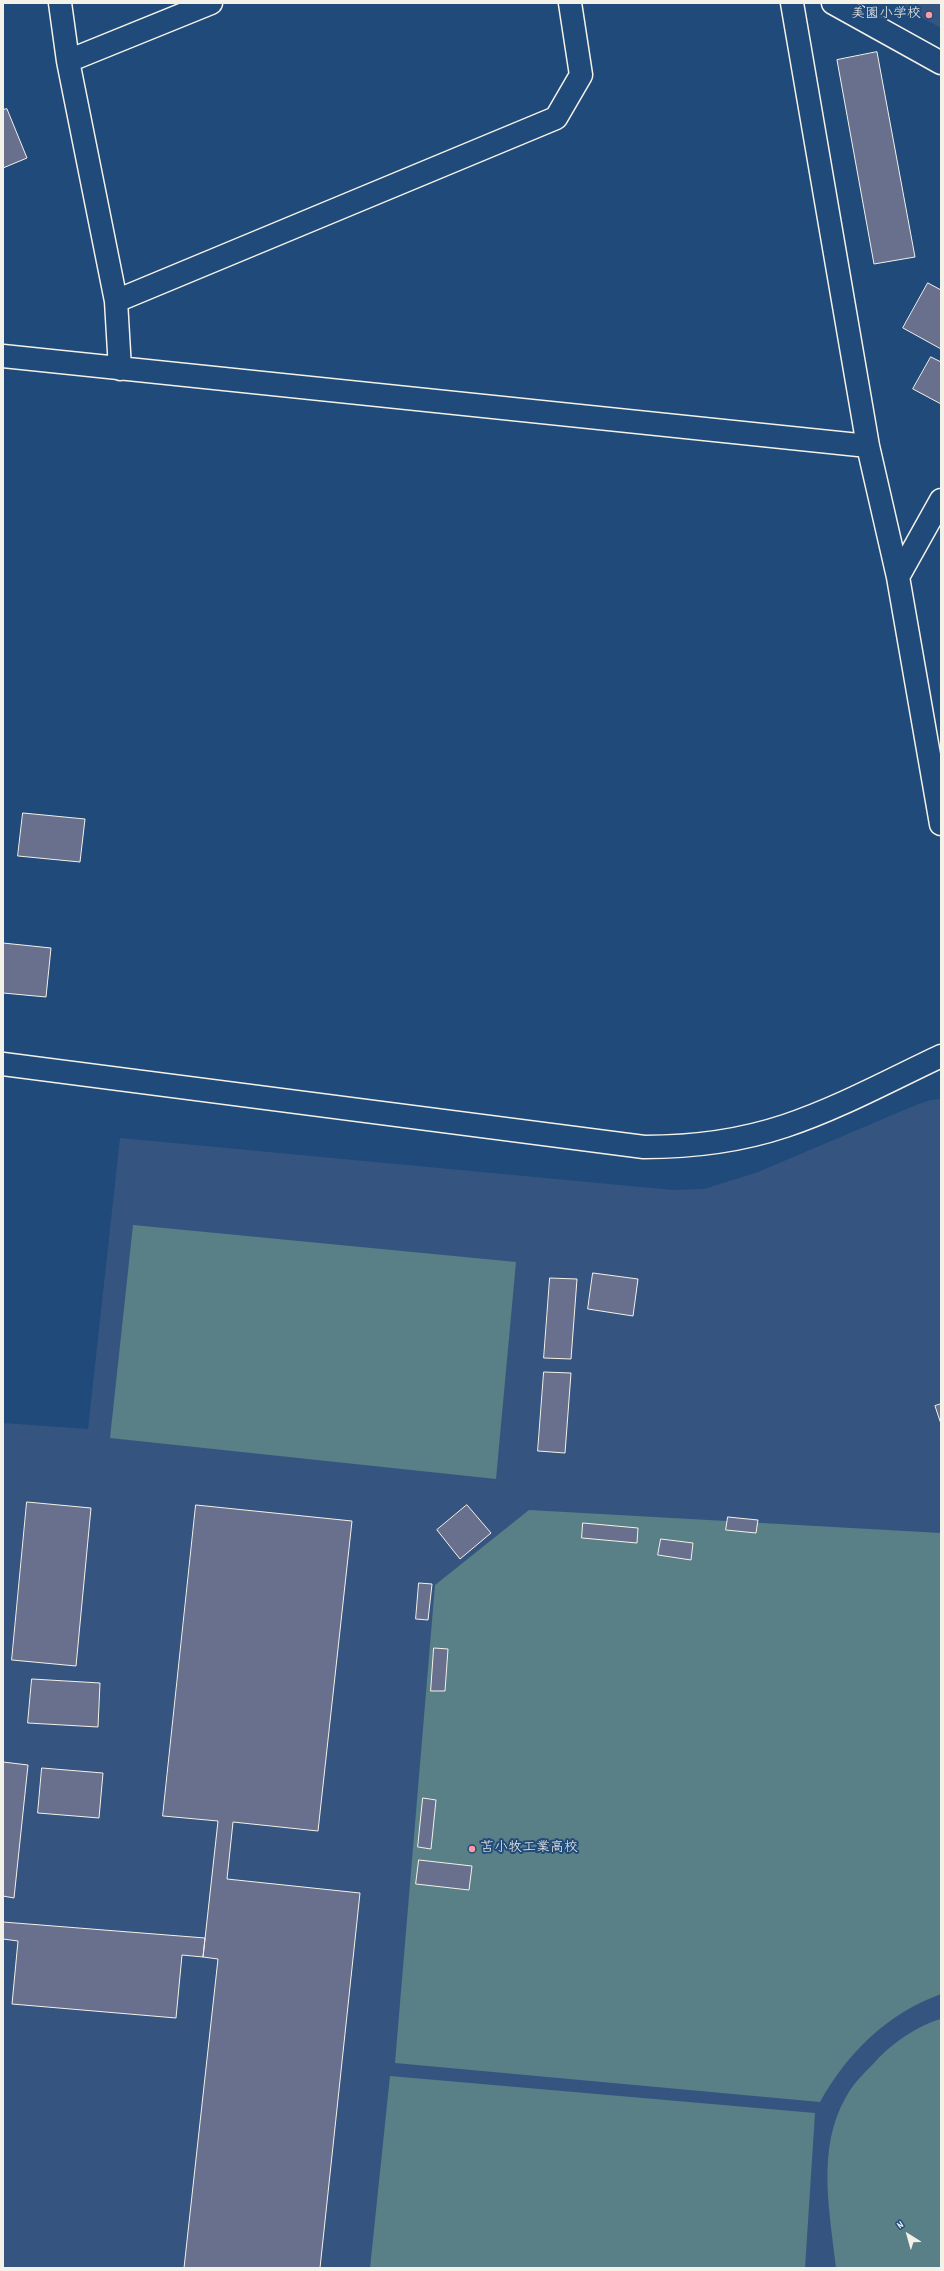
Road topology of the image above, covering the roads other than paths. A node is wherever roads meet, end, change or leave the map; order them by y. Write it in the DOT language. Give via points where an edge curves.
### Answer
graph roads {
  1 [pos="60,3"];
  2 [pos="211,3"];
  3 [pos="570,3"];
  4 [pos="792,3"];
  5 [pos="833,3"];
  6 [pos="68,61"];
  7 [pos="941,63"];
  8 [pos="116,301"];
  9 [pos="3,356"];
  10 [pos="120,369"];
  11 [pos="868,446"];
  12 [pos="941,500"];
  13 [pos="898,578"];
  14 [pos="941,824"];
  15 [pos="941,1056"];
  16 [pos="3,1064"];
  1 -- 6 [label="street"];
  2 -- 6 [label="street"];
  3 -- 8 [label="street" via="581,75 556,118"];
  4 -- 11 [label="street"];
  5 -- 7 [label="street"];
  6 -- 8 [label="street"];
  8 -- 10 [label="street"];
  9 -- 10 [label="street"];
  10 -- 11 [label="street"];
  11 -- 13 [label="street"];
  12 -- 13 [label="street"];
  13 -- 14 [label="street"];
  15 -- 16 [label="street" via="822,1112 784,1126 741,1137 679,1147 644,1147"];
}
